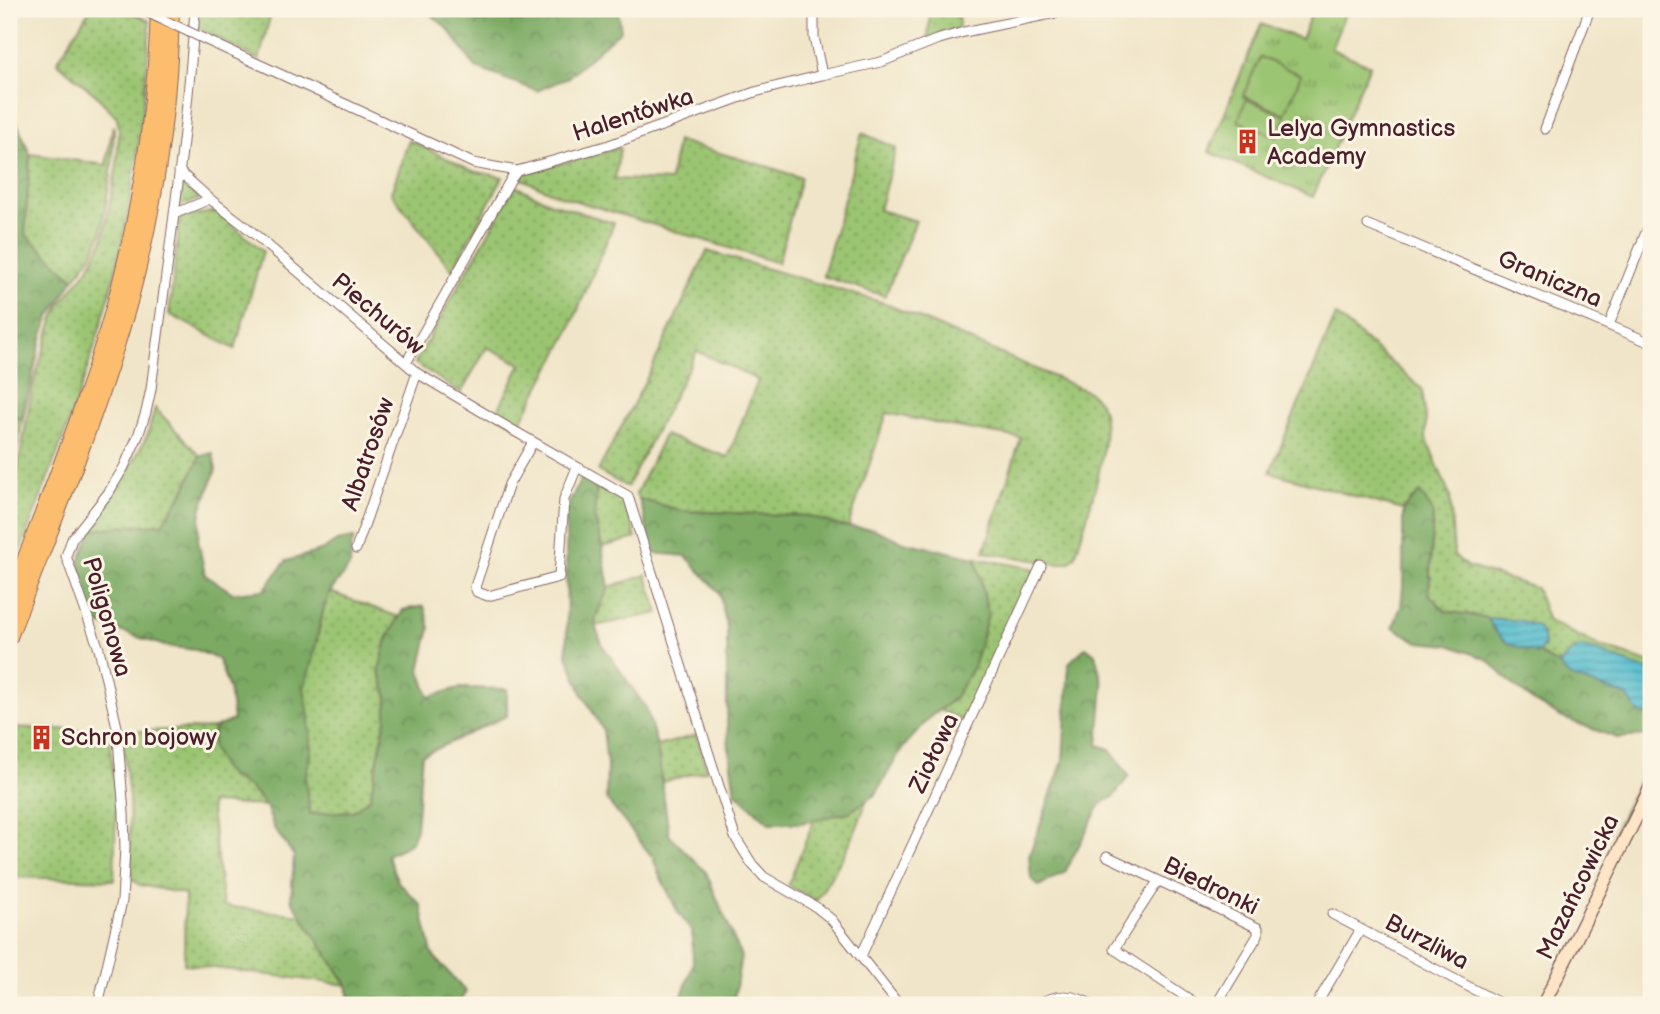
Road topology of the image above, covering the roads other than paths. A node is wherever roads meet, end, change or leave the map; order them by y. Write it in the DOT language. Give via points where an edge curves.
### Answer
graph roads {
  1 [pos="140,9"];
  2 [pos="159,9"];
  3 [pos="171,9"];
  4 [pos="195,9"];
  5 [pos="814,9"];
  6 [pos="1074,9"];
  7 [pos="1590,9"];
  8 [pos="822,75"];
  9 [pos="1545,129"];
  10 [pos="179,171"];
  11 [pos="517,171"];
  12 [pos="210,200"];
  13 [pos="174,214"];
  14 [pos="1651,220"];
  15 [pos="1368,225"];
  16 [pos="1609,326"];
  17 [pos="1651,343"];
  18 [pos="407,363"];
  19 [pos="417,373"];
  20 [pos="533,442"];
  21 [pos="577,467"];
  22 [pos="356,549"];
  23 [pos="1041,565"];
  24 [pos="9,603"];
  25 [pos="9,637"];
  26 [pos="1651,787"];
  27 [pos="1107,856"];
  28 [pos="1158,881"];
  29 [pos="1332,914"];
  30 [pos="1361,929"];
  31 [pos="861,956"];
  32 [pos="98,1005"];
  33 [pos="899,1005"];
  34 [pos="1037,1005"];
  35 [pos="1092,1005"];
  36 [pos="1198,1005"];
  37 [pos="1216,1005"];
  38 [pos="1316,1005"];
  39 [pos="1503,1005"];
  40 [pos="1543,1005"];
  1 -- 11 [label="street, Halentówka, bridge" via="473,163"];
  2 -- 24 [label="highway" via="143,183 117,298"];
  3 -- 25 [label="highway" via="157,171 129,301 93,416"];
  4 -- 10 [label="street, Poligonowa"];
  5 -- 8 [label="street"];
  6 -- 8 [label="street, Halentówka" via="964,32 881,62"];
  7 -- 9 [label="street"];
  8 -- 11 [label="street, Halentówka" via="755,92 610,145"];
  10 -- 12 [label="street, Piechurów"];
  10 -- 13 [label="street, Poligonowa"];
  11 -- 18 [label="street"];
  12 -- 13 [label="street"];
  12 -- 18 [label="street, Piechurów"];
  13 -- 32 [label="street, Poligonowa" via="146,412 124,467 72,539 66,556 99,649 117,727 124,813 122,901"];
  14 -- 16 [label="street"];
  15 -- 16 [label="street, Graniczna"];
  16 -- 17 [label="street, Graniczna"];
  18 -- 19 [label="street, Piechurów"];
  19 -- 20 [label="street, Piechurów"];
  19 -- 22 [label="street, Albatrosów"];
  20 -- 21 [label="street, Piechurów"];
  20 -- 21 [label="street" via="509,484 477,592 488,596 559,577 564,499"];
  21 -- 31 [label="street, Piechurów" via="628,496 741,848 771,882 825,913"];
  23 -- 31 [label="street, Ziołowa"];
  26 -- 40 [label="street, Mazańcowicka"];
  27 -- 28 [label="street, Biedronki"];
  28 -- 36 [label="street" via="1114,949"];
  28 -- 37 [label="street, Biedronki" via="1258,928"];
  29 -- 30 [label="street, Burzliwa"];
  30 -- 38 [label="street"];
  30 -- 39 [label="street, Burzliwa"];
  31 -- 33 [label="street, Piechurów"];
  34 -- 35 [label="street" via="1064,995"];
}
